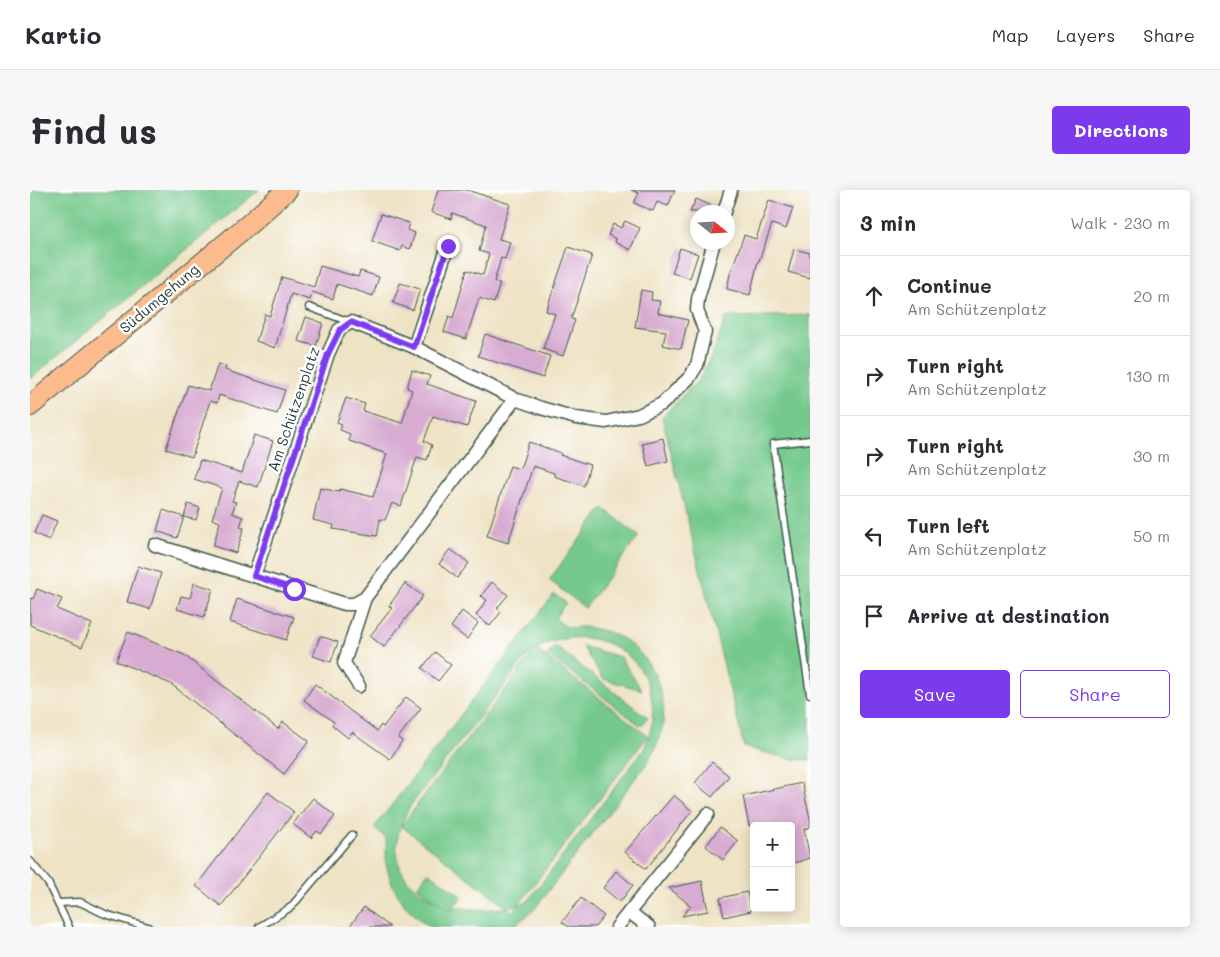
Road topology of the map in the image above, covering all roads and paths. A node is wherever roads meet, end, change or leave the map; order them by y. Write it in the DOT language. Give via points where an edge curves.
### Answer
graph roads {
  1 [pos="287,190"];
  2 [pos="731,190"];
  3 [pos="726,205"];
  4 [pos="448,246"];
  5 [pos="712,250"];
  6 [pos="309,307"];
  7 [pos="351,322"];
  8 [pos="414,347"];
  9 [pos="516,399"];
  10 [pos="30,406"];
  11 [pos="810,440"];
  12 [pos="155,545"];
  13 [pos="254,576"];
  14 [pos="365,598"];
  15 [pos="359,686"];
  16 [pos="810,694"];
  17 [pos="708,814"];
  18 [pos="352,836"];
  19 [pos="30,861"];
  20 [pos="58,902"];
  21 [pos="629,912"];
  22 [pos="69,927"];
  23 [pos="148,927"];
  24 [pos="259,927"];
  25 [pos="617,927"];
  26 [pos="649,927"];
  1 -- 10 [label="main road, Südumgehung"];
  2 -- 3 [label="street"];
  4 -- 8 [label="street"];
  5 -- 9 [label="street" via="698,299 705,332 697,365 689,378 662,404 640,415 606,422 576,418"];
  6 -- 7 [label="lane"];
  7 -- 8 [label="street"];
  7 -- 13 [label="street, Am Schützenplatz" via="340,330 328,354"];
  8 -- 9 [label="street"];
  9 -- 14 [label="street"];
  11 -- 16 [label="lane" via="774,444"];
  12 -- 13 [label="street"];
  13 -- 14 [label="street" via="345,604 354,604"];
  14 -- 15 [label="street" via="344,663"];
  17 -- 21 [label="street"];
  18 -- 24 [label="lane" via="291,907"];
  19 -- 20 [label="lane"];
  20 -- 22 [label="lane"];
  20 -- 23 [label="lane" via="80,902 105,914"];
  21 -- 25 [label="street"];
  21 -- 26 [label="street"];
}
